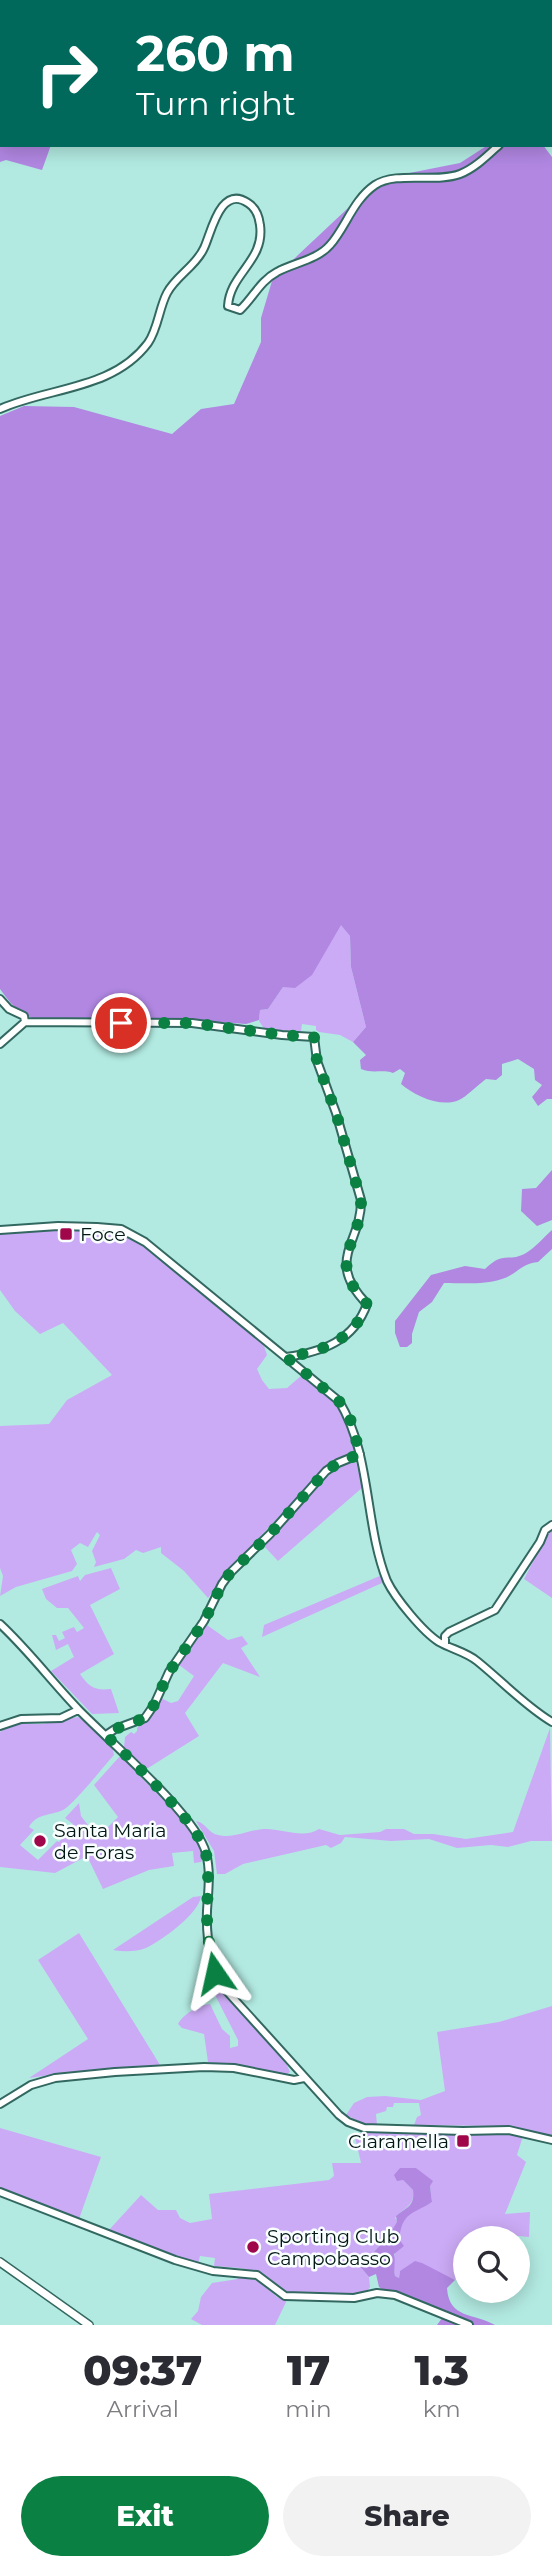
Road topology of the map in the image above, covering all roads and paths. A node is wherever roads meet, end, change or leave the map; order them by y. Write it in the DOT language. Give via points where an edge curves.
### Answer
graph roads {
  1 [pos="497,147"];
  2 [pos="0,409"];
  3 [pos="0,999"];
  4 [pos="25,1022"];
  5 [pos="0,1044"];
  6 [pos="0,1230"];
  7 [pos="286,1357"];
  8 [pos="360,1454"];
  9 [pos="552,1525"];
  10 [pos="0,1624"];
  11 [pos="445,1644"];
  12 [pos="78,1710"];
  13 [pos="552,1722"];
  14 [pos="0,1726"];
  15 [pos="106,1735"];
  16 [pos="304,2078"];
  17 [pos="0,2104"];
  18 [pos="552,2140"];
  19 [pos="0,2192"];
  20 [pos="0,2262"];
  21 [pos="89,2325"];
  22 [pos="469,2325"];
  1 -- 2 [label="street" via="458,175 375,185 348,214 330,246 261,283 240,310 228,306 229,296 254,258 261,230 255,208 244,200 231,201 215,215 204,250 167,292 149,341 130,363 105,377"];
  3 -- 4 [label="street"];
  4 -- 5 [label="street"];
  4 -- 7 [label="street" via="192,1023 314,1037 317,1061 361,1200 346,1259 352,1282 367,1304 354,1328 336,1343"];
  6 -- 7 [label="street" via="58,1226 121,1229 145,1242"];
  7 -- 8 [label="street" via="339,1401 351,1421"];
  8 -- 11 [label="street" via="388,1582 416,1620"];
  8 -- 15 [label="street" via="326,1471 230,1573 145,1718"];
  9 -- 11 [label="street" via="495,1610 449,1632"];
  10 -- 12 [label="street"];
  11 -- 13 [label="street" via="472,1657"];
  12 -- 14 [label="street" via="61,1718 21,1719"];
  12 -- 15 [label="street"];
  15 -- 16 [label="street" via="199,1837 206,1852 207,1928 215,1973"];
  16 -- 17 [label="street" via="204,2067 114,2072 31,2085"];
  16 -- 18 [label="street" via="348,2122 364,2128 509,2130"];
  19 -- 22 [label="street" via="175,2260 213,2271 257,2275 285,2296 354,2298 377,2292"];
  20 -- 21 [label="street"];
}
